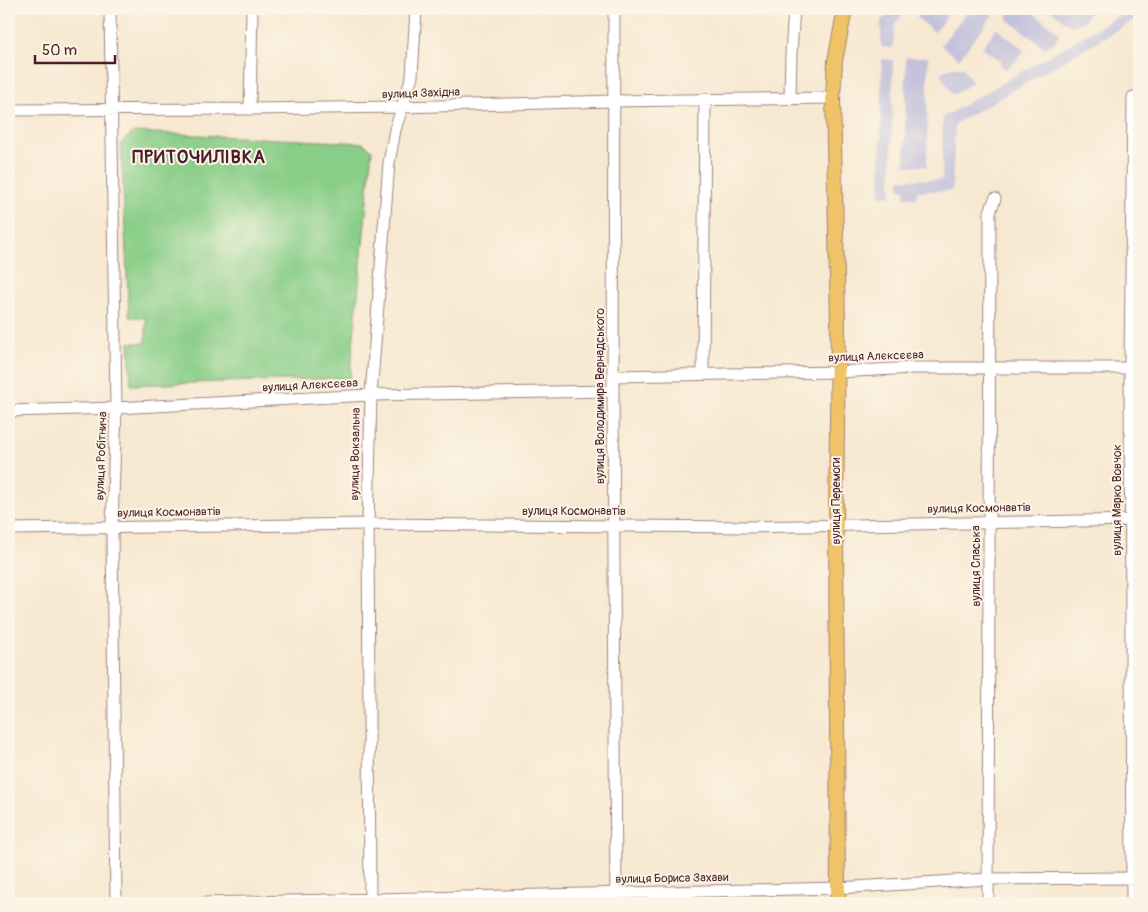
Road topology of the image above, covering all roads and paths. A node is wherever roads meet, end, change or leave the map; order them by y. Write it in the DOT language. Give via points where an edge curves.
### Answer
graph roads {
  1 [pos="110,9"];
  2 [pos="252,9"];
  3 [pos="416,9"];
  4 [pos="614,9"];
  5 [pos="794,9"];
  6 [pos="845,9"];
  7 [pos="1133,97"];
  8 [pos="833,98"];
  9 [pos="705,99"];
  10 [pos="790,100"];
  11 [pos="613,101"];
  12 [pos="401,107"];
  13 [pos="250,109"];
  14 [pos="9,110"];
  15 [pos="111,110"];
  16 [pos="995,199"];
  17 [pos="1135,368"];
  18 [pos="989,369"];
  19 [pos="837,372"];
  20 [pos="703,374"];
  21 [pos="613,376"];
  22 [pos="612,391"];
  23 [pos="371,395"];
  24 [pos="116,408"];
  25 [pos="9,411"];
  26 [pos="1135,520"];
  27 [pos="990,521"];
  28 [pos="368,524"];
  29 [pos="836,524"];
  30 [pos="614,525"];
  31 [pos="112,527"];
  32 [pos="9,529"];
  33 [pos="1136,878"];
  34 [pos="988,879"];
  35 [pos="838,888"];
  36 [pos="616,898"];
  37 [pos="370,901"];
  38 [pos="116,903"];
  39 [pos="205,903"];
  40 [pos="838,903"];
  41 [pos="988,903"];
  42 [pos="1132,903"];
  1 -- 15 [label="street, вулиця Робітнича"];
  2 -- 13 [label="street"];
  3 -- 12 [label="street, вулиця Вокзальна" via="412,76"];
  4 -- 11 [label="street, вулиця Володимира Вернадського"];
  5 -- 10 [label="street"];
  6 -- 8 [label="main road, вулиця Перемоги" via="835,61"];
  7 -- 17 [label="street, вулиця Марко Вовчок"];
  8 -- 10 [label="street, вулиця Західна"];
  8 -- 19 [label="main road, вулиця Перемоги"];
  9 -- 10 [label="street, вулиця Західна"];
  9 -- 11 [label="street, вулиця Західна"];
  9 -- 20 [label="street"];
  11 -- 12 [label="street, вулиця Західна"];
  11 -- 21 [label="street, вулиця Володимира Вернадського"];
  12 -- 13 [label="street, вулиця Західна"];
  12 -- 23 [label="street, вулиця Вокзальна" via="389,163"];
  13 -- 15 [label="street, вулиця Західна"];
  14 -- 15 [label="street, вулиця Західна"];
  15 -- 24 [label="street, вулиця Робітнича"];
  16 -- 18 [label="street, вулиця Спаська" via="990,212"];
  17 -- 18 [label="street, вулиця Алєксєєва"];
  17 -- 26 [label="street, вулиця Марко Вовчок"];
  18 -- 19 [label="street, вулиця Алєксєєва"];
  18 -- 27 [label="street, вулиця Спаська"];
  19 -- 20 [label="street, вулиця Алєксєєва"];
  19 -- 29 [label="main road, вулиця Перемоги"];
  20 -- 21 [label="street, вулиця Алєксєєва"];
  21 -- 22 [label="street, вулиця Володимира Вернадського"];
  22 -- 23 [label="street, вулиця Алєксєєва"];
  22 -- 30 [label="street, вулиця Володимира Вернадського"];
  23 -- 24 [label="street, вулиця Алєксєєва"];
  23 -- 28 [label="street, вулиця Вокзальна"];
  24 -- 25 [label="street, вулиця Алєксєєва"];
  24 -- 31 [label="street, вулиця Робітнича"];
  26 -- 27 [label="street, вулиця Космонавтів"];
  26 -- 33 [label="street, вулиця Марко Вовчок"];
  27 -- 29 [label="street, вулиця Космонавтів"];
  27 -- 34 [label="street, вулиця Спаська"];
  28 -- 30 [label="street, вулиця Космонавтів"];
  28 -- 31 [label="street, вулиця Космонавтів"];
  28 -- 37 [label="street, вулиця Вокзальна"];
  29 -- 30 [label="street, вулиця Космонавтів" via="748,527"];
  29 -- 35 [label="main road, вулиця Перемоги"];
  30 -- 36 [label="street, вулиця Володимира Вернадського"];
  31 -- 32 [label="street, вулиця Космонавтів"];
  31 -- 38 [label="street, вулиця Робітнича"];
  33 -- 34 [label="street, вулиця Бориса Захави"];
  33 -- 42 [label="street, вулиця Марко Вовчок"];
  34 -- 35 [label="street, вулиця Бориса Захави"];
  34 -- 41 [label="street, вулиця Спаська"];
  35 -- 36 [label="street, вулиця Бориса Захави"];
  35 -- 40 [label="main road, вулиця Перемоги"];
  36 -- 37 [label="street, вулиця Бориса Захави"];
  37 -- 39 [label="street, вулиця Бориса Захави"];
}
